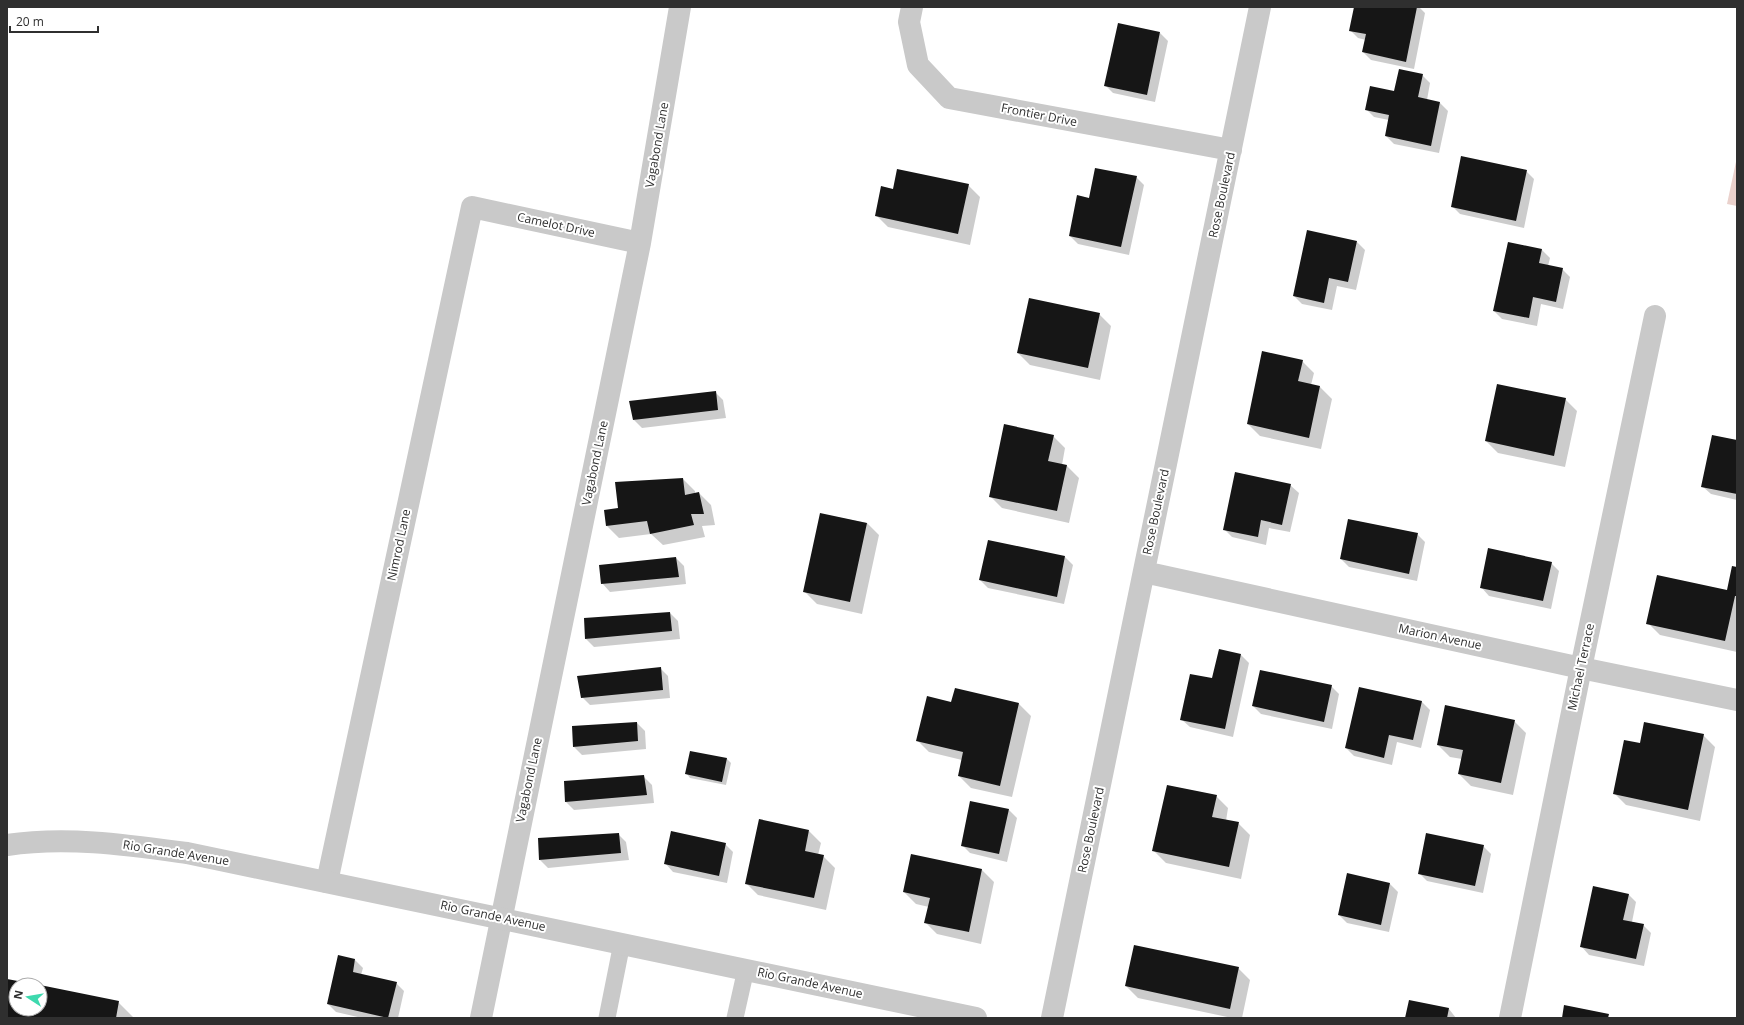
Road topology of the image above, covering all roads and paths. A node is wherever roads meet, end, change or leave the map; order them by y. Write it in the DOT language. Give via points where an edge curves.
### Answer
graph roads {
  1 [pos="680,7"];
  2 [pos="912,7"];
  3 [pos="1260,7"];
  4 [pos="1231,150"];
  5 [pos="472,208"];
  6 [pos="640,243"];
  7 [pos="1655,316"];
  8 [pos="1144,572"];
  9 [pos="1581,668"];
  10 [pos="1737,700"];
  11 [pos="7,845"];
  12 [pos="327,882"];
  13 [pos="500,918"];
  14 [pos="622,943"];
  15 [pos="746,969"];
  16 [pos="480,1018"];
  17 [pos="607,1018"];
  18 [pos="735,1018"];
  19 [pos="976,1018"];
  20 [pos="1052,1018"];
  21 [pos="1510,1018"];
  1 -- 6 [label="street, Vagabond Lane"];
  2 -- 4 [label="street, Frontier Drive" via="909,22 918,65 949,98"];
  3 -- 4 [label="street, Rose Boulevard"];
  4 -- 8 [label="street, Rose Boulevard"];
  5 -- 6 [label="street, Camelot Drive"];
  5 -- 12 [label="street, Nimrod Lane"];
  6 -- 13 [label="street, Vagabond Lane"];
  7 -- 9 [label="street, Michael Terrace"];
  8 -- 9 [label="street, Marion Avenue"];
  8 -- 20 [label="street, Rose Boulevard"];
  9 -- 10 [label="street, Marion Avenue"];
  9 -- 21 [label="street, Michael Terrace"];
  11 -- 12 [label="street, Rio Grande Avenue" via="23,842 105,842 187,853"];
  12 -- 13 [label="street, Rio Grande Avenue"];
  13 -- 14 [label="street, Rio Grande Avenue"];
  13 -- 16 [label="street, Vagabond Lane"];
  14 -- 15 [label="street, Rio Grande Avenue"];
  14 -- 17 [label="lane"];
  15 -- 18 [label="lane"];
  15 -- 19 [label="street, Rio Grande Avenue"];
}
